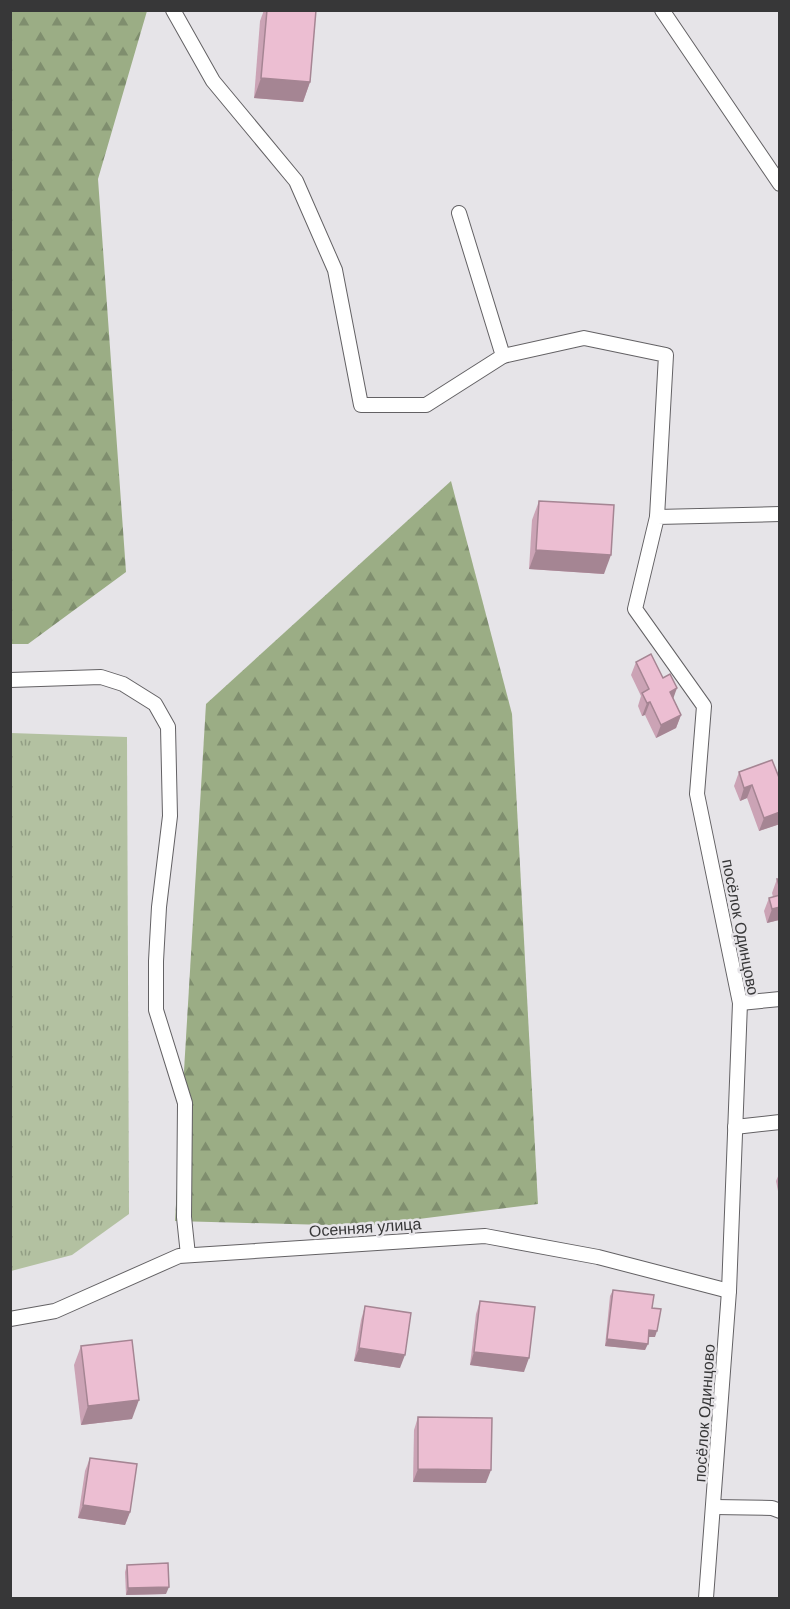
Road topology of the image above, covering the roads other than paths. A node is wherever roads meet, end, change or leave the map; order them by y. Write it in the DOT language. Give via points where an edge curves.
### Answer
graph roads {
  1 [pos="173,10"];
  2 [pos="662,10"];
  3 [pos="780,184"];
  4 [pos="459,213"];
  5 [pos="503,356"];
  6 [pos="780,514"];
  7 [pos="657,518"];
  8 [pos="10,680"];
  9 [pos="780,999"];
  10 [pos="740,1003"];
  11 [pos="780,1122"];
  12 [pos="735,1127"];
  13 [pos="188,1255"];
  14 [pos="729,1291"];
  15 [pos="10,1319"];
  16 [pos="714,1507"];
  17 [pos="780,1511"];
  18 [pos="706,1599"];
  1 -- 5 [label="lane" via="213,81 296,181 335,270 361,405 426,405"];
  2 -- 3 [label="lane"];
  4 -- 5 [label="lane"];
  5 -- 7 [label="lane, посёлок Одинцово" via="584,338 666,355"];
  6 -- 7 [label="lane"];
  7 -- 10 [label="lane, посёлок Одинцово" via="635,609 704,706 697,794"];
  8 -- 13 [label="lane" via="101,677 123,684 155,704 168,728 170,816 159,907 156,1010 185,1103 184,1217"];
  9 -- 10 [label="lane"];
  10 -- 12 [label="lane, посёлок Одинцово"];
  11 -- 12 [label="lane"];
  12 -- 14 [label="lane, посёлок Одинцово"];
  13 -- 14 [label="lane, Осенняя улица" via="485,1236 598,1257"];
  13 -- 15 [label="lane, Осенняя улица" via="55,1311"];
  14 -- 16 [label="lane, посёлок Одинцово"];
  16 -- 17 [label="lane"];
  16 -- 18 [label="lane, посёлок Одинцово"];
}
